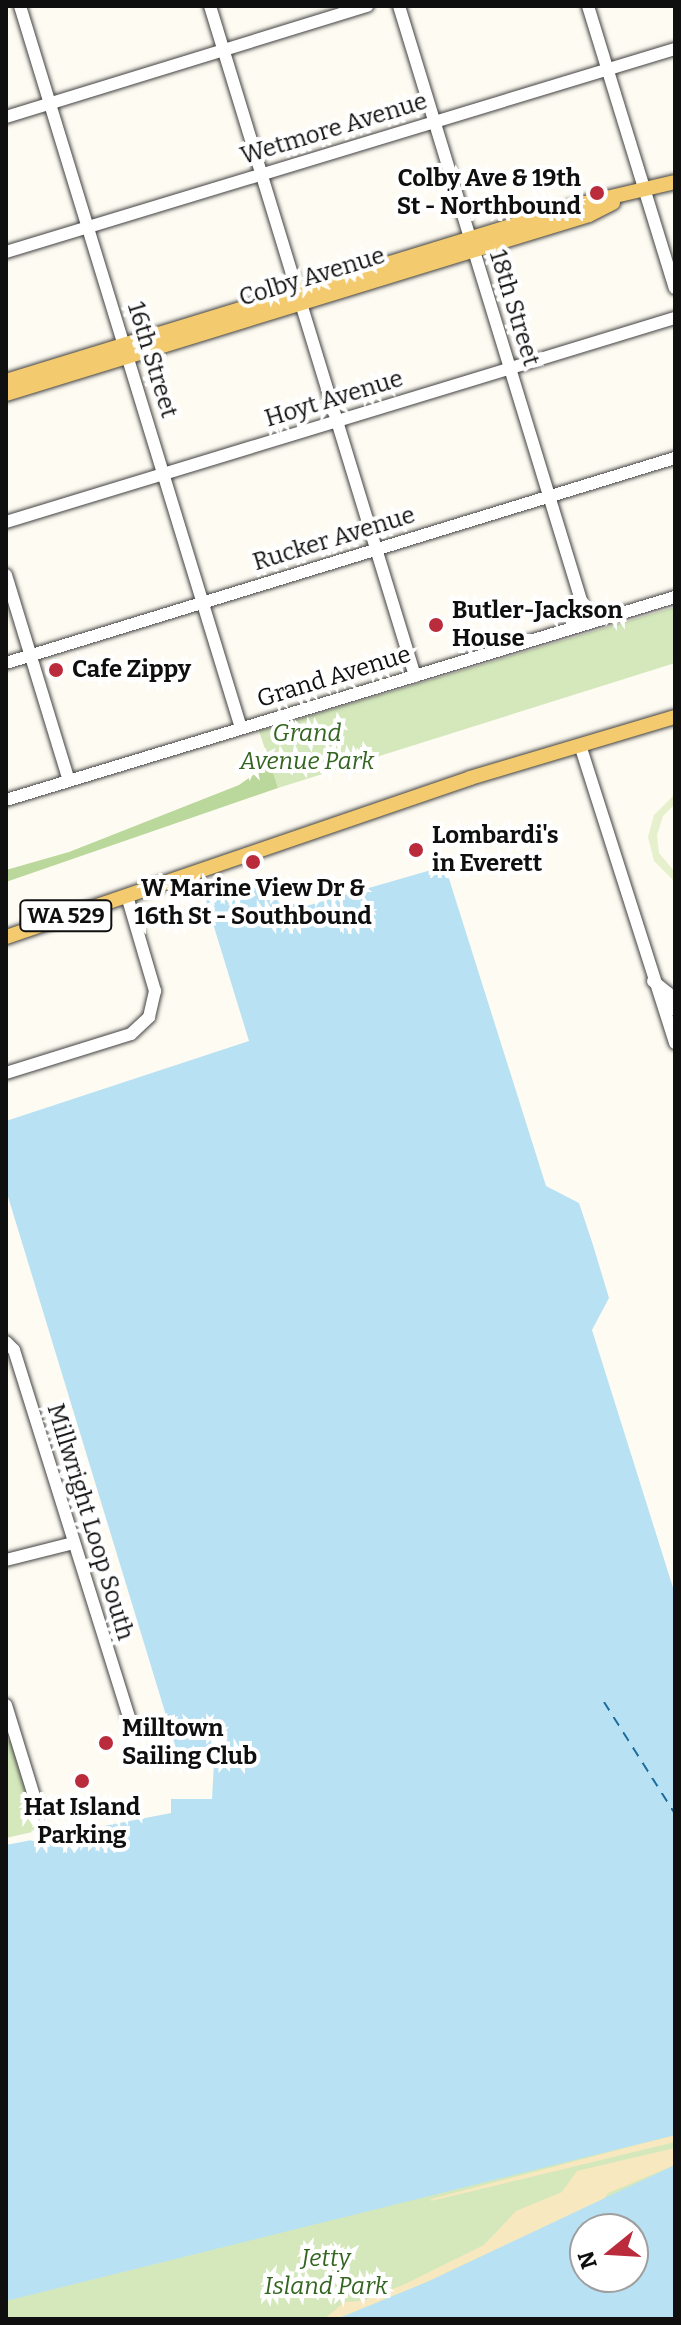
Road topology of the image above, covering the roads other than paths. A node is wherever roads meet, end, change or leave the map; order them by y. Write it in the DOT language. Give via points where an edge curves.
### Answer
graph roads {
  1 [pos="20,6"];
  2 [pos="210,6"];
  3 [pos="367,6"];
  4 [pos="399,6"];
  5 [pos="588,6"];
  6 [pos="675,49"];
  7 [pos="223,50"];
  8 [pos="608,69"];
  9 [pos="50,103"];
  10 [pos="6,117"];
  11 [pos="434,121"];
  12 [pos="261,174"];
  13 [pos="675,182"];
  14 [pos="645,191"];
  15 [pos="88,227"];
  16 [pos="472,245"];
  17 [pos="6,252"];
  18 [pos="675,288"];
  19 [pos="299,298"];
  20 [pos="675,318"];
  21 [pos="126,351"];
  22 [pos="510,368"];
  23 [pos="6,381"];
  24 [pos="6,394"];
  25 [pos="337,421"];
  26 [pos="675,458"];
  27 [pos="164,474"];
  28 [pos="549,496"];
  29 [pos="6,522"];
  30 [pos="376,549"];
  31 [pos="6,575"];
  32 [pos="675,597"];
  33 [pos="203,602"];
  34 [pos="588,623"];
  35 [pos="31,655"];
  36 [pos="6,663"];
  37 [pos="415,676"];
  38 [pos="675,717"];
  39 [pos="241,728"];
  40 [pos="580,745"];
  41 [pos="69,781"];
  42 [pos="6,800"];
  43 [pos="127,896"];
  44 [pos="6,937"];
  45 [pos="653,981"];
  46 [pos="675,1010"];
  47 [pos="675,1043"];
  48 [pos="6,1073"];
  49 [pos="6,1342"];
  50 [pos="73,1543"];
  51 [pos="6,1560"];
  52 [pos="6,1705"];
  53 [pos="129,1716"];
  54 [pos="39,1812"];
  1 -- 9 [label="street, 16th Street"];
  2 -- 7 [label="street"];
  3 -- 7 [label="street"];
  4 -- 11 [label="street, 18th Street"];
  5 -- 8 [label="street"];
  6 -- 8 [label="street, Wetmore Avenue"];
  7 -- 9 [label="street"];
  7 -- 12 [label="street"];
  8 -- 11 [label="street, Wetmore Avenue"];
  8 -- 14 [label="street"];
  9 -- 10 [label="street"];
  9 -- 15 [label="street, 16th Street"];
  11 -- 12 [label="street, Wetmore Avenue"];
  11 -- 16 [label="street, 18th Street"];
  12 -- 15 [label="street, Wetmore Avenue"];
  12 -- 19 [label="street"];
  13 -- 14 [label="main road, Colby Avenue"];
  14 -- 16 [label="main road, Colby Avenue" via="585,203"];
  14 -- 18 [label="street"];
  15 -- 17 [label="street, Wetmore Avenue"];
  15 -- 21 [label="street, 16th Street"];
  16 -- 19 [label="main road, Colby Avenue"];
  16 -- 22 [label="street, 18th Street"];
  19 -- 21 [label="main road, Colby Avenue"];
  19 -- 25 [label="street"];
  20 -- 22 [label="street, Hoyt Avenue"];
  21 -- 23 [label="main road, Colby Avenue"];
  21 -- 24 [label="main road, Colby Avenue"];
  21 -- 27 [label="street, 16th Street"];
  22 -- 25 [label="street, Hoyt Avenue"];
  22 -- 28 [label="street, 18th Street"];
  25 -- 27 [label="street, Hoyt Avenue"];
  25 -- 30 [label="street"];
  26 -- 28 [label="street, Rucker Avenue"];
  27 -- 29 [label="street, Hoyt Avenue"];
  27 -- 33 [label="street, 16th Street"];
  28 -- 30 [label="street, Rucker Avenue"];
  28 -- 34 [label="street, 18th Street"];
  30 -- 33 [label="street, Rucker Avenue"];
  30 -- 37 [label="street"];
  31 -- 35 [label="street"];
  32 -- 34 [label="street, Grand Avenue"];
  33 -- 35 [label="street, Rucker Avenue"];
  33 -- 39 [label="street, 16th Street"];
  34 -- 37 [label="street, Grand Avenue"];
  35 -- 36 [label="street, Rucker Avenue"];
  35 -- 41 [label="street"];
  37 -- 39 [label="street, Grand Avenue"];
  38 -- 40 [label="main road, WA 529"];
  39 -- 41 [label="street, Grand Avenue"];
  40 -- 43 [label="main road, WA 529"];
  40 -- 45 [label="street"];
  41 -- 42 [label="street, Grand Avenue"];
  43 -- 44 [label="main road, WA 529"];
  43 -- 48 [label="street" via="155,991 149,1017 131,1034"];
  45 -- 46 [label="street" via="668,993"];
  45 -- 47 [label="street"];
  49 -- 50 [label="street, Millwright Loop South" via="14,1350"];
  50 -- 51 [label="street"];
  50 -- 53 [label="street, Millwright Loop South"];
  52 -- 54 [label="street"];
}
